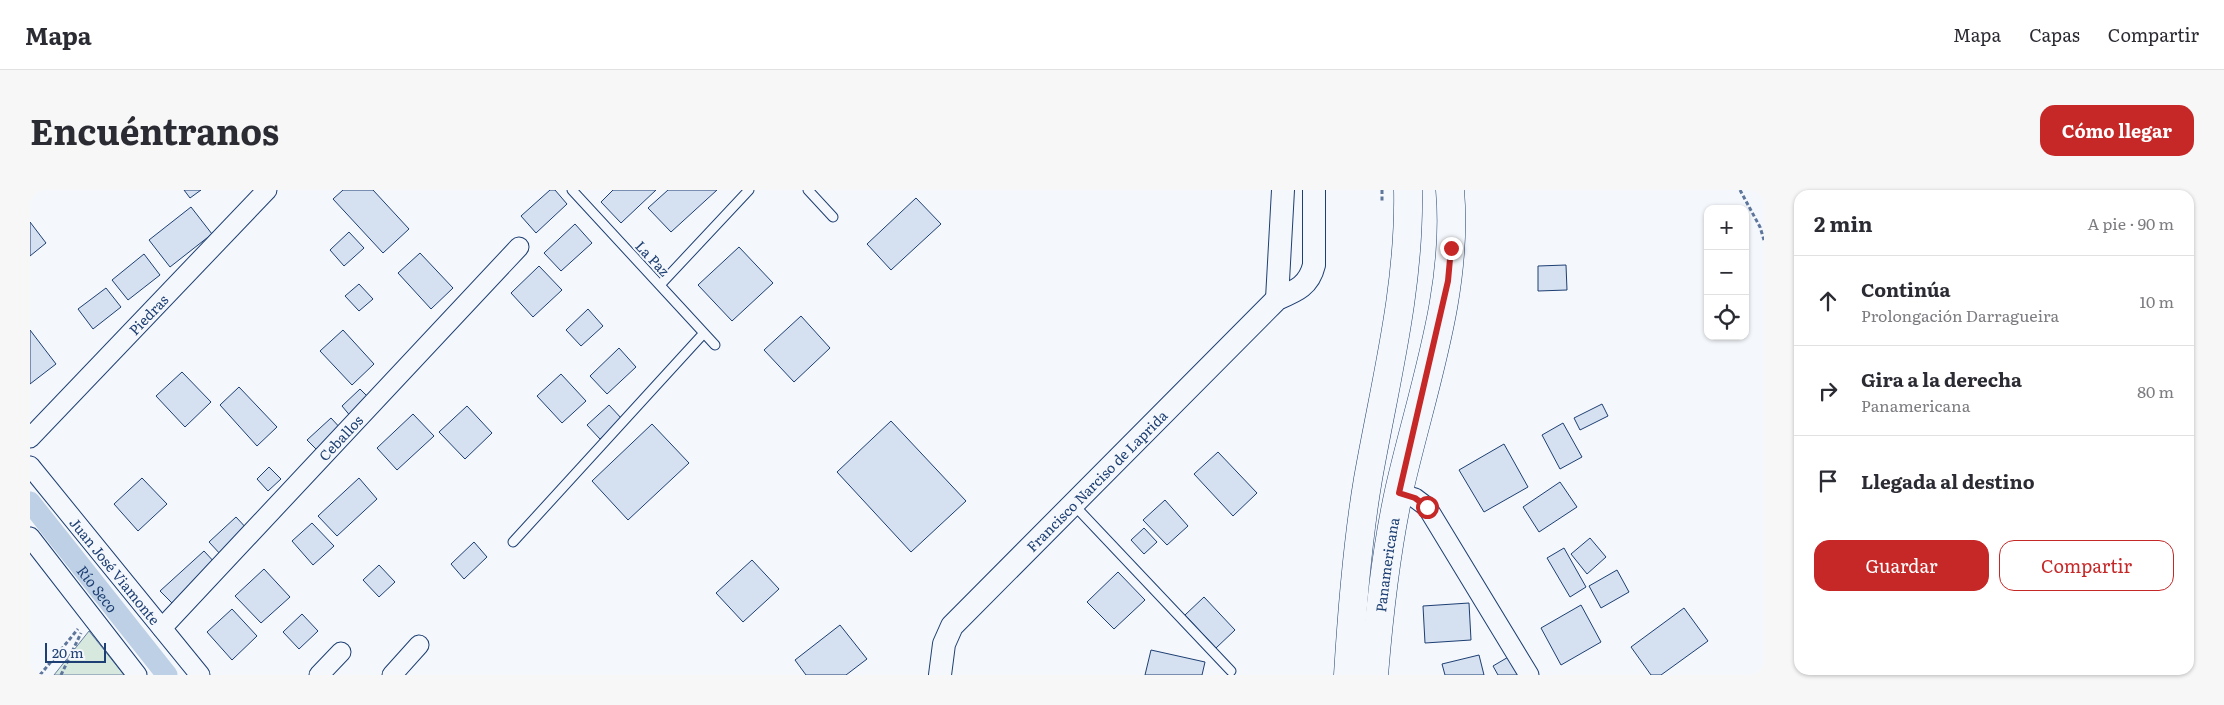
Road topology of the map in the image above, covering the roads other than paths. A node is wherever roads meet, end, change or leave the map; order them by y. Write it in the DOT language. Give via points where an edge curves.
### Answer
graph roads {
  1 [pos="267,190"];
  2 [pos="572,190"];
  3 [pos="750,190"];
  4 [pos="808,190"];
  5 [pos="1283,190"];
  6 [pos="1314,190"];
  7 [pos="1408,190"];
  8 [pos="1450,190"];
  9 [pos="833,217"];
  10 [pos="519,247"];
  11 [pos="660,285"];
  12 [pos="1277,299"];
  13 [pos="704,333"];
  14 [pos="715,345"];
  15 [pos="30,438"];
  16 [pos="30,466"];
  17 [pos="1399,493"];
  18 [pos="1073,504"];
  19 [pos="30,537"];
  20 [pos="513,542"];
  21 [pos="162,628"];
  22 [pos="419,644"];
  23 [pos="341,652"];
  24 [pos="1231,671"];
  25 [pos="137,675"];
  26 [pos="200,675"];
  27 [pos="319,675"];
  28 [pos="392,675"];
  29 [pos="940,675"];
  30 [pos="1348,675"];
  31 [pos="1374,675"];
  32 [pos="1529,675"];
  1 -- 15 [label="street, Piedras"];
  2 -- 11 [label="lane, La Paz"];
  3 -- 11 [label="lane"];
  4 -- 9 [label="lane"];
  5 -- 12 [label="street"];
  6 -- 12 [label="street, Francisco Narciso de Laprida" via="1312,276 1305,285"];
  7 -- 30 [label="main road, Panamericana" via="1402,300 1358,542"];
  8 -- 17 [label="main road, Panamericana" via="1453,217 1448,281"];
  10 -- 21 [label="street, Ceballos"];
  11 -- 13 [label="lane, La Paz"];
  12 -- 18 [label="street, Francisco Narciso de Laprida"];
  13 -- 14 [label="lane, La Paz"];
  13 -- 20 [label="lane"];
  16 -- 21 [label="street, Juan José Viamonte"];
  17 -- 31 [label="main road, Panamericana" via="1379,611"];
  17 -- 32 [label="street" via="1415,498 1427,507"];
  18 -- 24 [label="lane"];
  18 -- 29 [label="street, Francisco Narciso de Laprida" via="952,626 944,644"];
  19 -- 25 [label="street"];
  21 -- 26 [label="street, Juan José Viamonte"];
  22 -- 28 [label="street"];
  23 -- 27 [label="street"];
}
